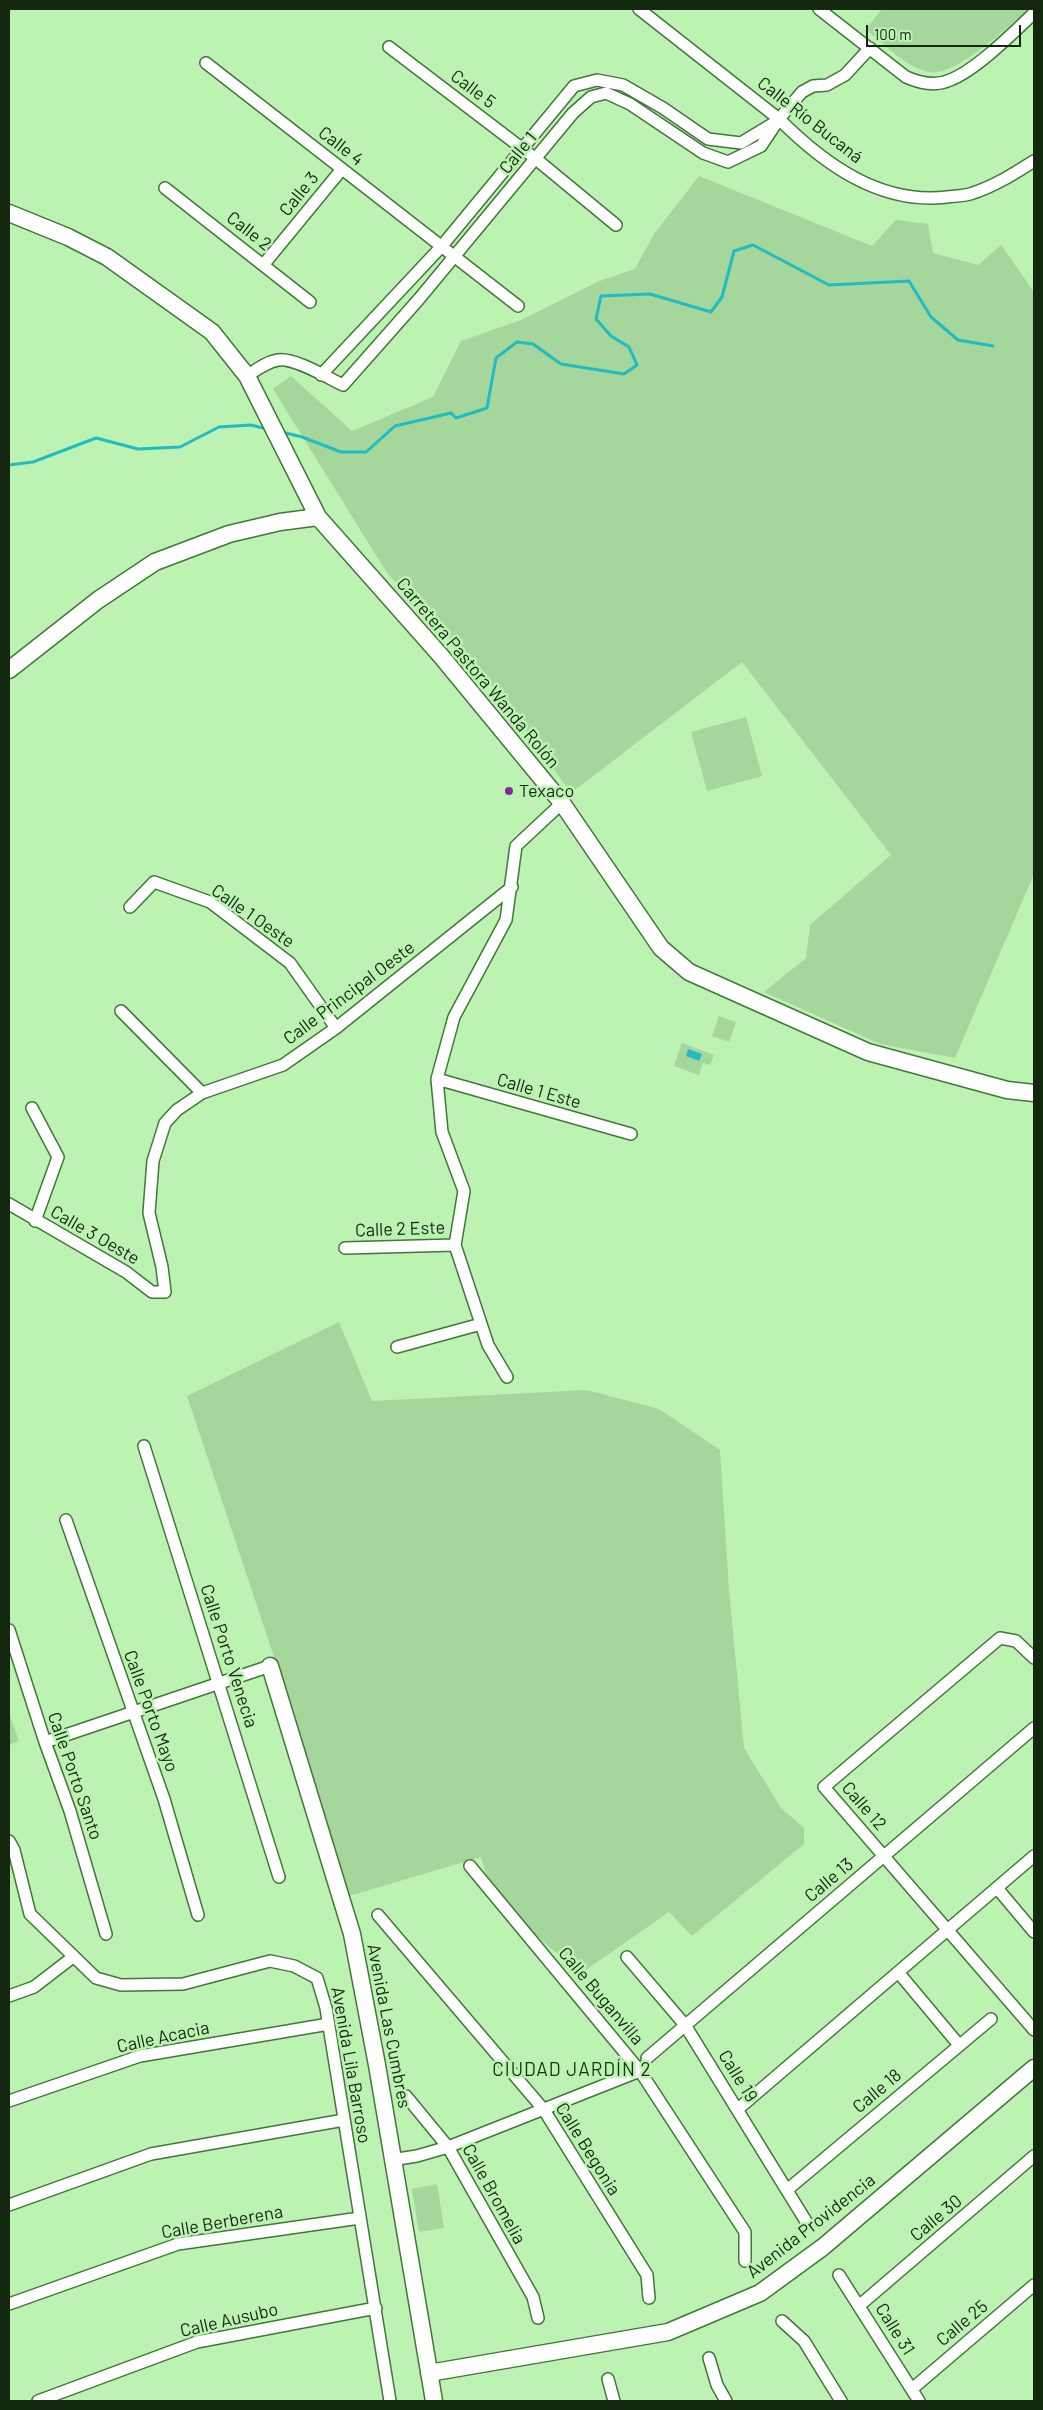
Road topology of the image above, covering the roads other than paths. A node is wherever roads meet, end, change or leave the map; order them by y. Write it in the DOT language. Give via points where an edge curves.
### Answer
graph roads {
  1 [pos="640,9"];
  2 [pos="819,9"];
  3 [pos="1034,13"];
  4 [pos="389,47"];
  5 [pos="870,48"];
  6 [pos="206,62"];
  7 [pos="779,119"];
  8 [pos="523,149"];
  9 [pos="536,159"];
  10 [pos="1034,161"];
  11 [pos="342,169"];
  12 [pos="165,188"];
  13 [pos="9,212"];
  14 [pos="616,225"];
  15 [pos="441,247"];
  16 [pos="454,257"];
  17 [pos="264,264"];
  18 [pos="310,302"];
  19 [pos="518,306"];
  20 [pos="321,375"];
  21 [pos="246,376"];
  22 [pos="318,517"];
  23 [pos="9,670"];
  24 [pos="562,803"];
  25 [pos="512,888"];
  26 [pos="130,907"];
  27 [pos="121,1011"];
  28 [pos="336,1028"];
  29 [pos="437,1079"];
  30 [pos="202,1093"];
  31 [pos="1034,1093"];
  32 [pos="32,1108"];
  33 [pos="631,1134"];
  34 [pos="9,1204"];
  35 [pos="35,1221"];
  36 [pos="456,1245"];
  37 [pos="345,1248"];
  38 [pos="165,1292"];
  39 [pos="481,1324"];
  40 [pos="397,1347"];
  41 [pos="507,1377"];
  42 [pos="144,1446"];
  43 [pos="66,1520"];
  44 [pos="9,1630"];
  45 [pos="1034,1658"];
  46 [pos="270,1666"];
  47 [pos="220,1683"];
  48 [pos="133,1712"];
  49 [pos="1034,1728"];
  50 [pos="44,1742"];
  51 [pos="9,1841"];
  52 [pos="884,1856"];
  53 [pos="1034,1856"];
  54 [pos="470,1866"];
  55 [pos="280,1877"];
  56 [pos="20,1880"];
  57 [pos="9,1885"];
  58 [pos="996,1888"];
  59 [pos="198,1915"];
  60 [pos="378,1915"];
  61 [pos="947,1930"];
  62 [pos="1034,1932"];
  63 [pos="106,1934"];
  64 [pos="73,1956"];
  65 [pos="627,1957"];
  66 [pos="898,1972"];
  67 [pos="9,1996"];
  68 [pos="991,2019"];
  69 [pos="329,2024"];
  70 [pos="685,2025"];
  71 [pos="1034,2030"];
  72 [pos="959,2045"];
  73 [pos="647,2058"];
  74 [pos="1034,2068"];
  75 [pos="640,2071"];
  76 [pos="406,2096"];
  77 [pos="9,2101"];
  78 [pos="738,2109"];
  79 [pos="544,2110"];
  80 [pos="344,2120"];
  81 [pos="448,2146"];
  82 [pos="1034,2156"];
  83 [pos="392,2160"];
  84 [pos="787,2190"];
  85 [pos="9,2205"];
  86 [pos="360,2218"];
  87 [pos="807,2223"];
  88 [pos="745,2261"];
  89 [pos="840,2275"];
  90 [pos="1034,2285"];
  91 [pos="649,2298"];
  92 [pos="9,2304"];
  93 [pos="860,2305"];
  94 [pos="376,2308"];
  95 [pos="538,2318"];
  96 [pos="782,2321"];
  97 [pos="709,2358"];
  98 [pos="429,2373"];
  99 [pos="608,2379"];
  100 [pos="912,2389"];
  101 [pos="38,2401"];
  102 [pos="390,2401"];
  103 [pos="434,2401"];
  104 [pos="614,2401"];
  105 [pos="726,2401"];
  106 [pos="842,2401"];
  107 [pos="919,2401"];
  1 -- 7 [label="street, Calle Río Bucaná"];
  2 -- 5 [label="street"];
  3 -- 5 [label="street" via="963,74 949,81 919,83 906,77"];
  4 -- 8 [label="street, Calle 5"];
  5 -- 7 [label="street, Calle 1" via="845,75 827,85 812,86 802,92"];
  6 -- 11 [label="street, Calle 4"];
  7 -- 8 [label="street, Calle 1" via="741,144 708,139 623,85 597,80 574,86"];
  7 -- 9 [label="street, Calle 1" via="762,146 728,162 703,153 630,104 606,93 580,104"];
  7 -- 10 [label="street, Calle Río Bucaná" via="836,168 872,188 903,195 934,199 972,194"];
  8 -- 9 [label="street, Calle 5"];
  8 -- 15 [label="street, Calle 1"];
  9 -- 14 [label="street, Calle 5"];
  9 -- 16 [label="street, Calle 1"];
  11 -- 15 [label="street, Calle 4"];
  11 -- 17 [label="street, Calle 3"];
  12 -- 17 [label="street, Calle 2"];
  13 -- 21 [label="street, Carretera Pastora Wanda Rolón" via="107,257 212,332"];
  15 -- 16 [label="street, Calle 4"];
  15 -- 20 [label="street, Calle 1"];
  16 -- 19 [label="street, Calle 4"];
  16 -- 20 [label="street, Calle 1" via="343,385"];
  17 -- 18 [label="street, Calle 2"];
  20 -- 21 [label="street, Calle 1" via="280,359 268,362"];
  21 -- 22 [label="street, Carretera Pastora Wanda Rolón"];
  22 -- 23 [label="street" via="229,534 155,562 98,600"];
  22 -- 24 [label="street, Carretera Pastora Wanda Rolón" via="441,656"];
  24 -- 25 [label="street" via="516,846"];
  24 -- 31 [label="street, Carretera Pastora Wanda Rolón" via="661,948 689,972 868,1052 1007,1090"];
  25 -- 28 [label="street, Calle Principal Oeste"];
  25 -- 29 [label="street" via="506,920 454,1017"];
  26 -- 28 [label="street, Calle 1 Oeste" via="154,882 210,902 290,963"];
  27 -- 30 [label="street"];
  28 -- 30 [label="street, Calle Principal Oeste" via="283,1065"];
  29 -- 33 [label="street, Calle 1 Este"];
  29 -- 36 [label="street" via="442,1132 464,1191"];
  30 -- 38 [label="street, Calle Principal Oeste" via="177,1110 165,1124 153,1161 149,1213"];
  32 -- 35 [label="street" via="58,1157"];
  34 -- 35 [label="street, Calle 3 Oeste"];
  35 -- 38 [label="street, Calle 3 Oeste" via="126,1272 152,1292"];
  36 -- 37 [label="street, Calle 2 Este"];
  36 -- 39 [label="street"];
  39 -- 40 [label="street"];
  39 -- 41 [label="street" via="488,1345"];
  42 -- 47 [label="street, Calle Porto Venecia"];
  43 -- 48 [label="street, Calle Porto Mayo"];
  44 -- 50 [label="street, Calle Porto Santo"];
  45 -- 52 [label="street, Calle 12" via="1016,1641 1000,1638 824,1787"];
  46 -- 47 [label="street"];
  46 -- 83 [label="street, Avenida Las Cumbres" via="352,1934"];
  47 -- 48 [label="street"];
  47 -- 55 [label="street, Calle Porto Venecia"];
  48 -- 50 [label="street"];
  48 -- 59 [label="street, Calle Porto Mayo" via="164,1799"];
  49 -- 52 [label="street, Calle 13"];
  50 -- 63 [label="street, Calle Porto Santo" via="70,1810"];
  51 -- 56 [label="street, Avenida Lila Barroso"];
  52 -- 61 [label="street, Calle 12"];
  52 -- 70 [label="street, Calle 13"];
  53 -- 58 [label="street"];
  54 -- 75 [label="street, Calle Buganvilla"];
  56 -- 57 [label="street"];
  56 -- 64 [label="street, Avenida Lila Barroso" via="30,1914"];
  58 -- 61 [label="street"];
  58 -- 62 [label="street"];
  60 -- 79 [label="street, Calle Begonia"];
  61 -- 66 [label="street"];
  61 -- 71 [label="street, Calle 12"];
  64 -- 67 [label="street" via="34,1987"];
  64 -- 69 [label="street, Avenida Lila Barroso" via="96,1978 121,1985 183,1984 270,1961 294,1966 317,1978"];
  65 -- 70 [label="street, Calle 19"];
  66 -- 72 [label="street"];
  66 -- 78 [label="street"];
  68 -- 72 [label="street, Calle 18"];
  69 -- 77 [label="street, Calle Acacia" via="140,2056"];
  69 -- 80 [label="street, Avenida Lila Barroso"];
  70 -- 73 [label="street, Calle 13"];
  70 -- 78 [label="street, Calle 19"];
  72 -- 84 [label="street, Calle 18"];
  74 -- 98 [label="street, Avenida Providencia" via="823,2247 760,2293 668,2332"];
  75 -- 79 [label="street"];
  75 -- 88 [label="street, Calle Buganvilla" via="745,2232"];
  76 -- 81 [label="street, Calle Bromelia"];
  78 -- 84 [label="street, Calle 19"];
  79 -- 81 [label="street"];
  79 -- 91 [label="street, Calle Begonia" via="647,2275"];
  80 -- 85 [label="street" via="151,2154"];
  80 -- 86 [label="street, Avenida Lila Barroso"];
  81 -- 83 [label="street"];
  81 -- 95 [label="street, Calle Bromelia" via="533,2297"];
  82 -- 93 [label="street, Calle 30"];
  83 -- 98 [label="street, Avenida Las Cumbres"];
  84 -- 87 [label="street, Calle 19"];
  86 -- 92 [label="street, Calle Berberena" via="178,2244"];
  86 -- 94 [label="street, Avenida Lila Barroso"];
  89 -- 93 [label="street, Calle 31"];
  90 -- 100 [label="street, Calle 25"];
  93 -- 100 [label="street, Calle 31"];
  94 -- 101 [label="street, Calle Ausubo" via="197,2342"];
  94 -- 102 [label="street, Avenida Lila Barroso"];
  96 -- 106 [label="street" via="804,2341"];
  97 -- 105 [label="street"];
  98 -- 103 [label="street, Avenida Las Cumbres"];
  99 -- 104 [label="street"];
  100 -- 107 [label="street, Calle 31"];
}
